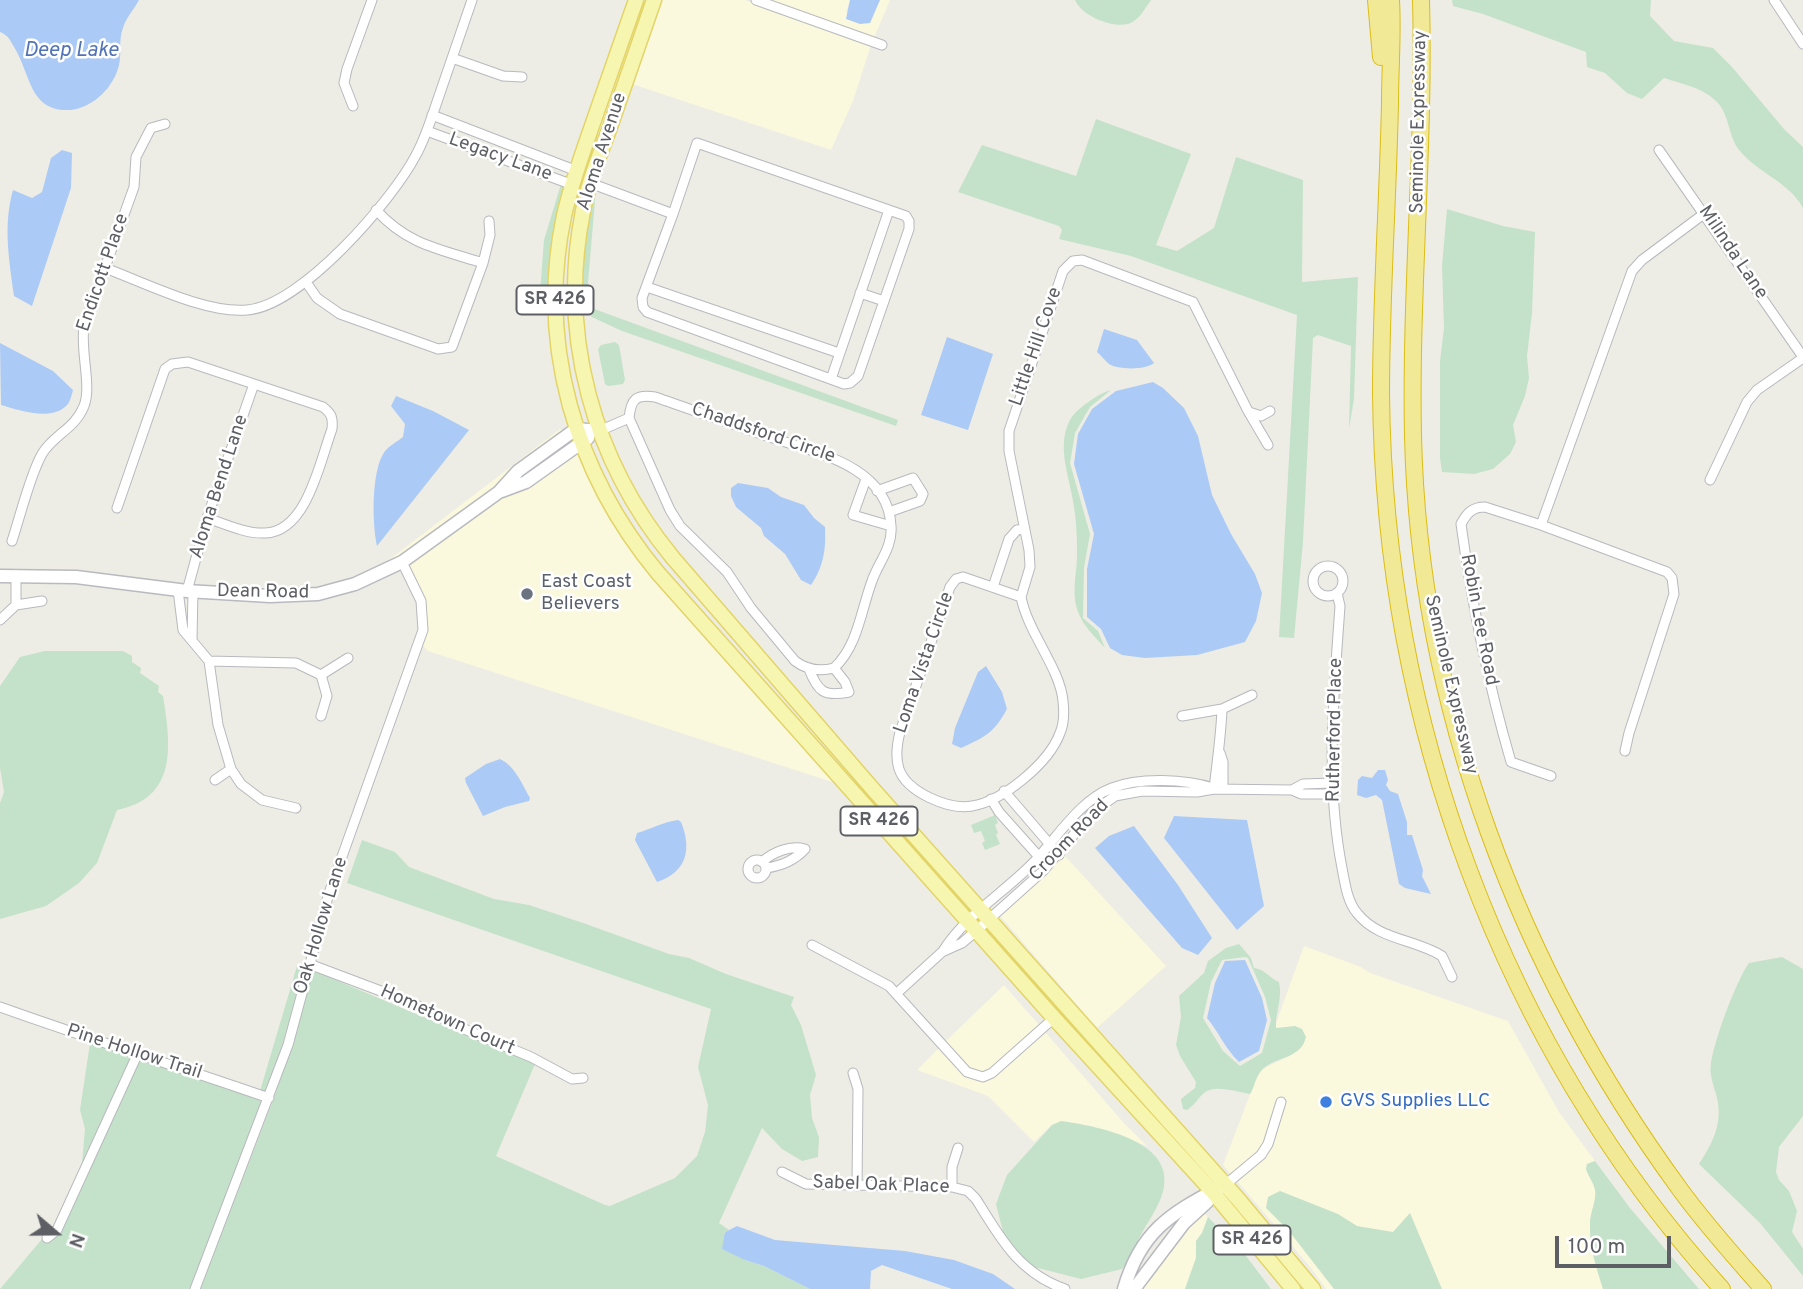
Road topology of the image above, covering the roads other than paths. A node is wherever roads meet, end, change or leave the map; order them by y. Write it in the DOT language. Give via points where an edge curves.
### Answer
graph roads {
  1 [pos="372,0"];
  2 [pos="472,0"];
  3 [pos="636,0"];
  4 [pos="654,0"];
  5 [pos="756,0"];
  6 [pos="1376,0"];
  7 [pos="1391,0"];
  8 [pos="1421,0"];
  9 [pos="1774,0"];
  10 [pos="1803,44"];
  11 [pos="882,45"];
  12 [pos="452,58"];
  13 [pos="522,77"];
  14 [pos="353,106"];
  15 [pos="432,115"];
  16 [pos="165,124"];
  17 [pos="427,131"];
  18 [pos="587,141"];
  19 [pos="1659,150"];
  20 [pos="575,178"];
  21 [pos="590,183"];
  22 [pos="1388,200"];
  23 [pos="889,210"];
  24 [pos="376,211"];
  25 [pos="583,211"];
  26 [pos="673,214"];
  27 [pos="1705,214"];
  28 [pos="489,221"];
  29 [pos="483,263"];
  30 [pos="105,268"];
  31 [pos="306,282"];
  32 [pos="647,287"];
  33 [pos="860,293"];
  34 [pos="884,301"];
  35 [pos="839,353"];
  36 [pos="1803,358"];
  37 [pos="831,379"];
  38 [pos="254,384"];
  39 [pos="1248,411"];
  40 [pos="1270,411"];
  41 [pos="629,418"];
  42 [pos="599,431"];
  43 [pos="578,436"];
  44 [pos="1268,445"];
  45 [pos="866,479"];
  46 [pos="1710,480"];
  47 [pos="877,491"];
  48 [pos="117,508"];
  49 [pos="889,512"];
  50 [pos="207,518"];
  51 [pos="1541,525"];
  52 [pos="891,526"];
  53 [pos="1024,530"];
  54 [pos="12,541"];
  55 [pos="402,562"];
  56 [pos="16,575"];
  57 [pos="0,576"];
  58 [pos="993,587"];
  59 [pos="186,590"];
  60 [pos="1337,593"];
  61 [pos="1021,597"];
  62 [pos="42,601"];
  63 [pos="16,605"];
  64 [pos="0,620"];
  65 [pos="192,640"];
  66 [pos="723,646"];
  67 [pos="348,658"];
  68 [pos="761,659"];
  69 [pos="209,661"];
  70 [pos="834,668"];
  71 [pos="809,669"];
  72 [pos="321,675"];
  73 [pos="1252,695"];
  74 [pos="1222,709"];
  75 [pos="321,716"];
  76 [pos="1182,716"];
  77 [pos="1625,751"];
  78 [pos="231,769"];
  79 [pos="1551,776"];
  80 [pos="215,780"];
  81 [pos="1332,783"];
  82 [pos="1219,789"];
  83 [pos="1312,789"];
  84 [pos="1004,791"];
  85 [pos="1332,794"];
  86 [pos="991,799"];
  87 [pos="296,808"];
  88 [pos="1030,822"];
  89 [pos="1019,832"];
  90 [pos="1050,845"];
  91 [pos="783,850"];
  92 [pos="1059,855"];
  93 [pos="1039,856"];
  94 [pos="788,862"];
  95 [pos="1048,866"];
  96 [pos="985,915"];
  97 [pos="972,926"];
  98 [pos="812,945"];
  99 [pos="309,964"];
  100 [pos="1452,977"];
  101 [pos="897,994"];
  102 [pos="0,1007"];
  103 [pos="1054,1018"];
  104 [pos="138,1053"];
  105 [pos="853,1073"];
  106 [pos="583,1078"];
  107 [pos="269,1098"];
  108 [pos="1282,1102"];
  109 [pos="958,1148"];
  110 [pos="782,1172"];
  111 [pos="857,1186"];
  112 [pos="952,1187"];
  113 [pos="1219,1188"];
  114 [pos="47,1238"];
  115 [pos="195,1289"];
  116 [pos="1065,1289"];
  117 [pos="1124,1289"];
  118 [pos="1134,1289"];
  119 [pos="1293,1289"];
  120 [pos="1313,1289"];
  121 [pos="1722,1289"];
  122 [pos="1763,1289"];
  1 -- 14 [label="street" via="344,83"];
  2 -- 12 [label="street"];
  3 -- 18 [label="main road, Aloma Avenue / SR 426"];
  4 -- 21 [label="main road, Aloma Avenue / SR 426"];
  5 -- 11 [label="street"];
  6 -- 22 [label="highway"];
  7 -- 22 [label="highway, Seminole Expressway"];
  8 -- 122 [label="highway, Seminole Expressway" via="1413,367 1417,506 1437,645 1472,786 1551,981 1580,1035 1681,1192"];
  9 -- 10 [label="street"];
  12 -- 13 [label="street" via="503,76"];
  12 -- 15 [label="street"];
  15 -- 17 [label="street"];
  15 -- 20 [label="street, Legacy Lane"];
  16 -- 30 [label="street, Endicott Place" via="151,128 136,157 134,187"];
  17 -- 20 [label="street, Legacy Lane"];
  17 -- 24 [label="street" via="400,183"];
  18 -- 20 [label="main road, Aloma Avenue / SR 426"];
  18 -- 21 [label="main road"];
  19 -- 27 [label="street, Milinda Lane"];
  20 -- 25 [label="main road"];
  20 -- 43 [label="main road, Aloma Avenue / SR 426" via="560,239 555,303 561,368"];
  21 -- 25 [label="main road, Aloma Avenue / SR 426"];
  21 -- 26 [label="street"];
  22 -- 121 [label="highway, Seminole Expressway" via="1381,391 1388,534 1406,652 1444,803 1492,932 1555,1058 1641,1191"];
  23 -- 26 [label="street" via="697,143"];
  23 -- 33 [label="street"];
  23 -- 34 [label="street" via="906,216 909,229"];
  24 -- 29 [label="street" via="412,240"];
  24 -- 31 [label="street"];
  25 -- 42 [label="main road, Aloma Avenue / SR 426" via="575,266 575,319 583,375"];
  26 -- 32 [label="street"];
  27 -- 36 [label="street, Milinda Lane"];
  27 -- 51 [label="street" via="1632,271"];
  28 -- 29 [label="street"];
  29 -- 31 [label="street" via="452,347 446,349 340,314 317,298"];
  30 -- 31 [label="street" via="229,310 262,307"];
  30 -- 54 [label="street, Endicott Place" via="81,343 84,405 72,427 51,441 40,456"];
  32 -- 35 [label="street"];
  32 -- 37 [label="street" via="642,298 647,312"];
  33 -- 34 [label="street"];
  33 -- 35 [label="street"];
  34 -- 37 [label="street" via="858,376 844,384"];
  35 -- 37 [label="street"];
  36 -- 46 [label="street" via="1747,402"];
  38 -- 48 [label="street" via="188,362 165,369"];
  38 -- 50 [label="street, Aloma Bend Lane"];
  38 -- 50 [label="street" via="323,407 333,419 332,429 303,507 286,527 265,534"];
  39 -- 40 [label="street" via="1261,416"];
  39 -- 44 [label="street, Little Hill Cove"];
  39 -- 53 [label="street, Little Hill Cove" via="1194,302 1073,261 1063,271 1009,431"];
  41 -- 42 [label="street, Chaddsford Circle"];
  41 -- 45 [label="street, Chaddsford Circle" via="635,400 642,395 655,397 825,455"];
  41 -- 71 [label="street" via="680,526 727,572 788,654"];
  42 -- 43 [label="main road"];
  42 -- 68 [label="main road, SR 426" via="645,522"];
  43 -- 55 [label="main road, Dean Road" via="518,471 499,492"];
  43 -- 66 [label="main road, SR 426" via="604,495 634,543"];
  45 -- 47 [label="street, Chaddsford Circle"];
  45 -- 52 [label="street" via="853,515"];
  47 -- 49 [label="street, Chaddsford Circle"];
  47 -- 49 [label="street" via="913,478 918,484 923,494 920,501"];
  49 -- 52 [label="street, Chaddsford Circle"];
  50 -- 59 [label="street, Aloma Bend Lane"];
  51 -- 77 [label="street, Robin Lee Road" via="1667,572 1672,578 1674,594"];
  51 -- 79 [label="street, Robin Lee Road" via="1485,507 1471,510 1461,524 1471,601 1511,762"];
  52 -- 70 [label="street, Chaddsford Circle" via="890,542 856,631"];
  53 -- 58 [label="street" via="1017,530 1009,539"];
  53 -- 61 [label="street, Little Hill Cove" via="1030,560"];
  55 -- 59 [label="main road, Dean Road" via="355,584 318,594"];
  55 -- 99 [label="street, Oak Hollow Lane" via="421,601 422,630 329,893"];
  56 -- 57 [label="main road, Dean Road"];
  56 -- 59 [label="main road, Dean Road"];
  56 -- 63 [label="street"];
  58 -- 61 [label="street, Loma Vista Circle"];
  58 -- 86 [label="street, Loma Vista Circle" via="963,577 950,587 897,748 904,778 936,800 968,807"];
  59 -- 65 [label="street, Aloma Bend Lane"];
  59 -- 65 [label="street, Aloma Bend Lane" via="180,618"];
  60 -- 81 [label="street, Rutherford Place"];
  61 -- 84 [label="street, Loma Vista Circle" via="1026,618 1060,690 1062,726 1051,749 1030,773"];
  62 -- 63 [label="street"];
  63 -- 64 [label="street"];
  65 -- 69 [label="street, Aloma Bend Lane"];
  66 -- 68 [label="main road" via="742,648"];
  66 -- 97 [label="main road, SR 426"];
  67 -- 72 [label="street"];
  68 -- 96 [label="main road, SR 426"];
  69 -- 72 [label="street" via="296,663"];
  69 -- 78 [label="street" via="218,725"];
  70 -- 71 [label="street"];
  70 -- 71 [label="street" via="849,692 822,691"];
  72 -- 75 [label="street" via="327,696"];
  73 -- 74 [label="street"];
  74 -- 76 [label="street"];
  74 -- 82 [label="street"];
  78 -- 80 [label="street"];
  78 -- 87 [label="street" via="241,784 262,800"];
  81 -- 83 [label="street"];
  81 -- 85 [label="street, Rutherford Place"];
  82 -- 83 [label="street" via="1301,794"];
  82 -- 90 [label="street, Croom Road" via="1197,783 1143,781 1112,788 1088,802"];
  82 -- 92 [label="street, Croom Road" via="1115,796 1093,812"];
  83 -- 85 [label="street"];
  84 -- 86 [label="street, Loma Vista Circle"];
  84 -- 88 [label="street"];
  85 -- 100 [label="street, Rutherford Place" via="1347,892 1357,914 1380,932 1442,956"];
  86 -- 89 [label="street"];
  88 -- 89 [label="street"];
  88 -- 90 [label="street"];
  89 -- 93 [label="street"];
  90 -- 92 [label="street"];
  90 -- 93 [label="street, Croom Road"];
  91 -- 94 [label="street"];
  91 -- 94 [label="street" via="804,849"];
  91 -- 94 [label="street" via="764,865"];
  92 -- 95 [label="street, Croom Road"];
  93 -- 95 [label="street"];
  93 -- 96 [label="street, Croom Road"];
  95 -- 96 [label="street, Croom Road"];
  96 -- 97 [label="street, Croom Road"];
  96 -- 113 [label="main road, SR 426"];
  97 -- 101 [label="street, Croom Road" via="953,934 942,952"];
  97 -- 103 [label="main road, SR 426"];
  98 -- 101 [label="street"];
  99 -- 106 [label="street, Hometown Court" via="410,1002 572,1079"];
  99 -- 107 [label="street, Oak Hollow Lane"];
  101 -- 103 [label="street" via="975,1076 992,1073"];
  102 -- 104 [label="street, Pine Hollow Trail"];
  103 -- 113 [label="main road, SR 426"];
  104 -- 107 [label="street, Pine Hollow Trail"];
  104 -- 114 [label="street" via="57,1230"];
  105 -- 111 [label="street" via="858,1089"];
  107 -- 115 [label="street, Oak Hollow Lane"];
  108 -- 113 [label="street" via="1261,1155"];
  109 -- 112 [label="street"];
  110 -- 111 [label="street, Sabel Oak Place" via="806,1184"];
  111 -- 112 [label="street, Sabel Oak Place"];
  112 -- 116 [label="street, Sabel Oak Place" via="968,1191 976,1199 1015,1259"];
  113 -- 117 [label="main road" via="1195,1199 1146,1238 1130,1265"];
  113 -- 118 [label="main road" via="1184,1223"];
  113 -- 119 [label="main road, SR 426"];
  113 -- 120 [label="main road, SR 426"];
}
